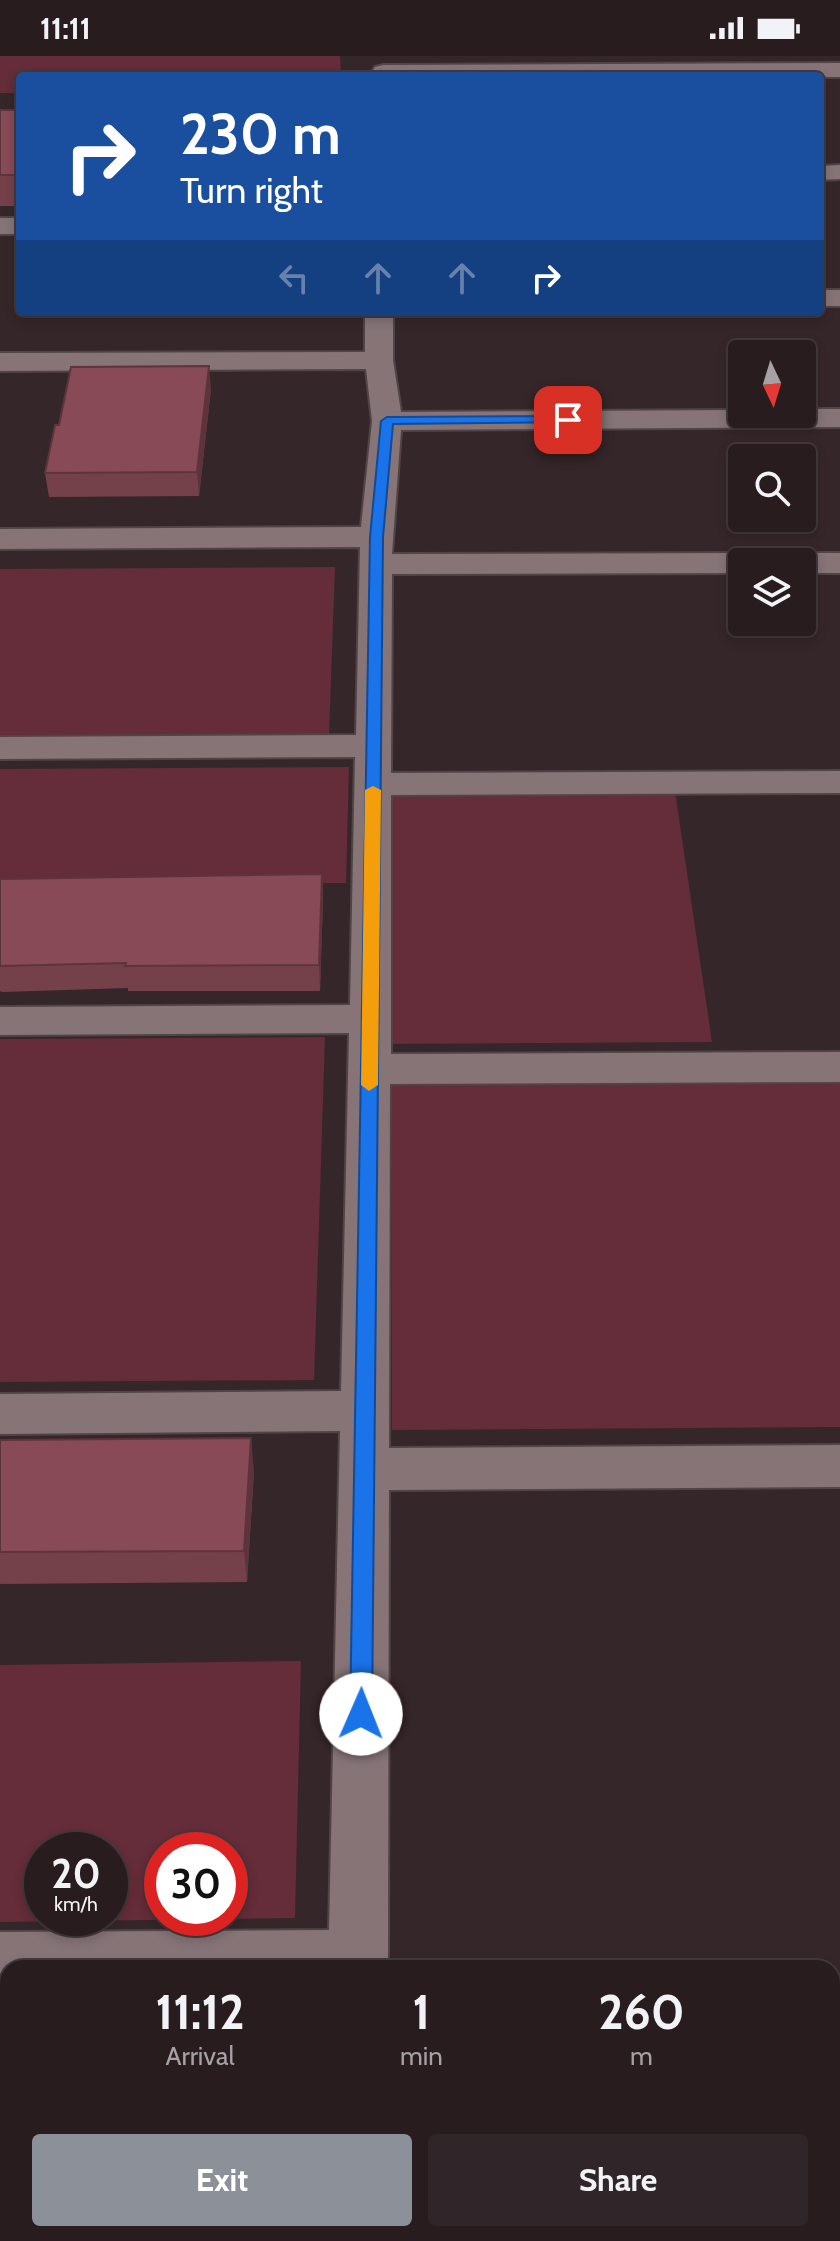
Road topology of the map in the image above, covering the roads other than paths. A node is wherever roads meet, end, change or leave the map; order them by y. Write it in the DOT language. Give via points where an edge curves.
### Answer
graph roads {
  1 [pos="383,68"];
  2 [pos="840,70"];
  3 [pos="379,316"];
  4 [pos="379,360"];
  5 [pos="0,362"];
  6 [pos="840,418"];
  7 [pos="387,421"];
  8 [pos="0,539"];
  9 [pos="376,551"];
  10 [pos="728,563"];
  11 [pos="816,563"];
  12 [pos="840,563"];
  13 [pos="0,748"];
  14 [pos="374,765"];
  15 [pos="840,782"];
  16 [pos="370,1019"];
  17 [pos="0,1021"];
  18 [pos="840,1067"];
  19 [pos="370,1069"];
  20 [pos="365,1411"];
  21 [pos="0,1414"];
  22 [pos="840,1466"];
  23 [pos="364,1469"];
  24 [pos="358,1960"];
  1 -- 2 [label="street"];
  3 -- 4 [label="street"];
  4 -- 5 [label="street"];
  4 -- 7 [label="street"];
  6 -- 7 [label="street"];
  7 -- 9 [label="street"];
  8 -- 9 [label="street"];
  9 -- 10 [label="street"];
  9 -- 14 [label="street"];
  11 -- 12 [label="street"];
  13 -- 14 [label="street"];
  14 -- 15 [label="street"];
  14 -- 16 [label="street"];
  16 -- 17 [label="street"];
  16 -- 19 [label="street"];
  18 -- 19 [label="street"];
  19 -- 20 [label="street"];
  20 -- 21 [label="street"];
  20 -- 23 [label="street"];
  22 -- 23 [label="street"];
  23 -- 24 [label="street"];
}
